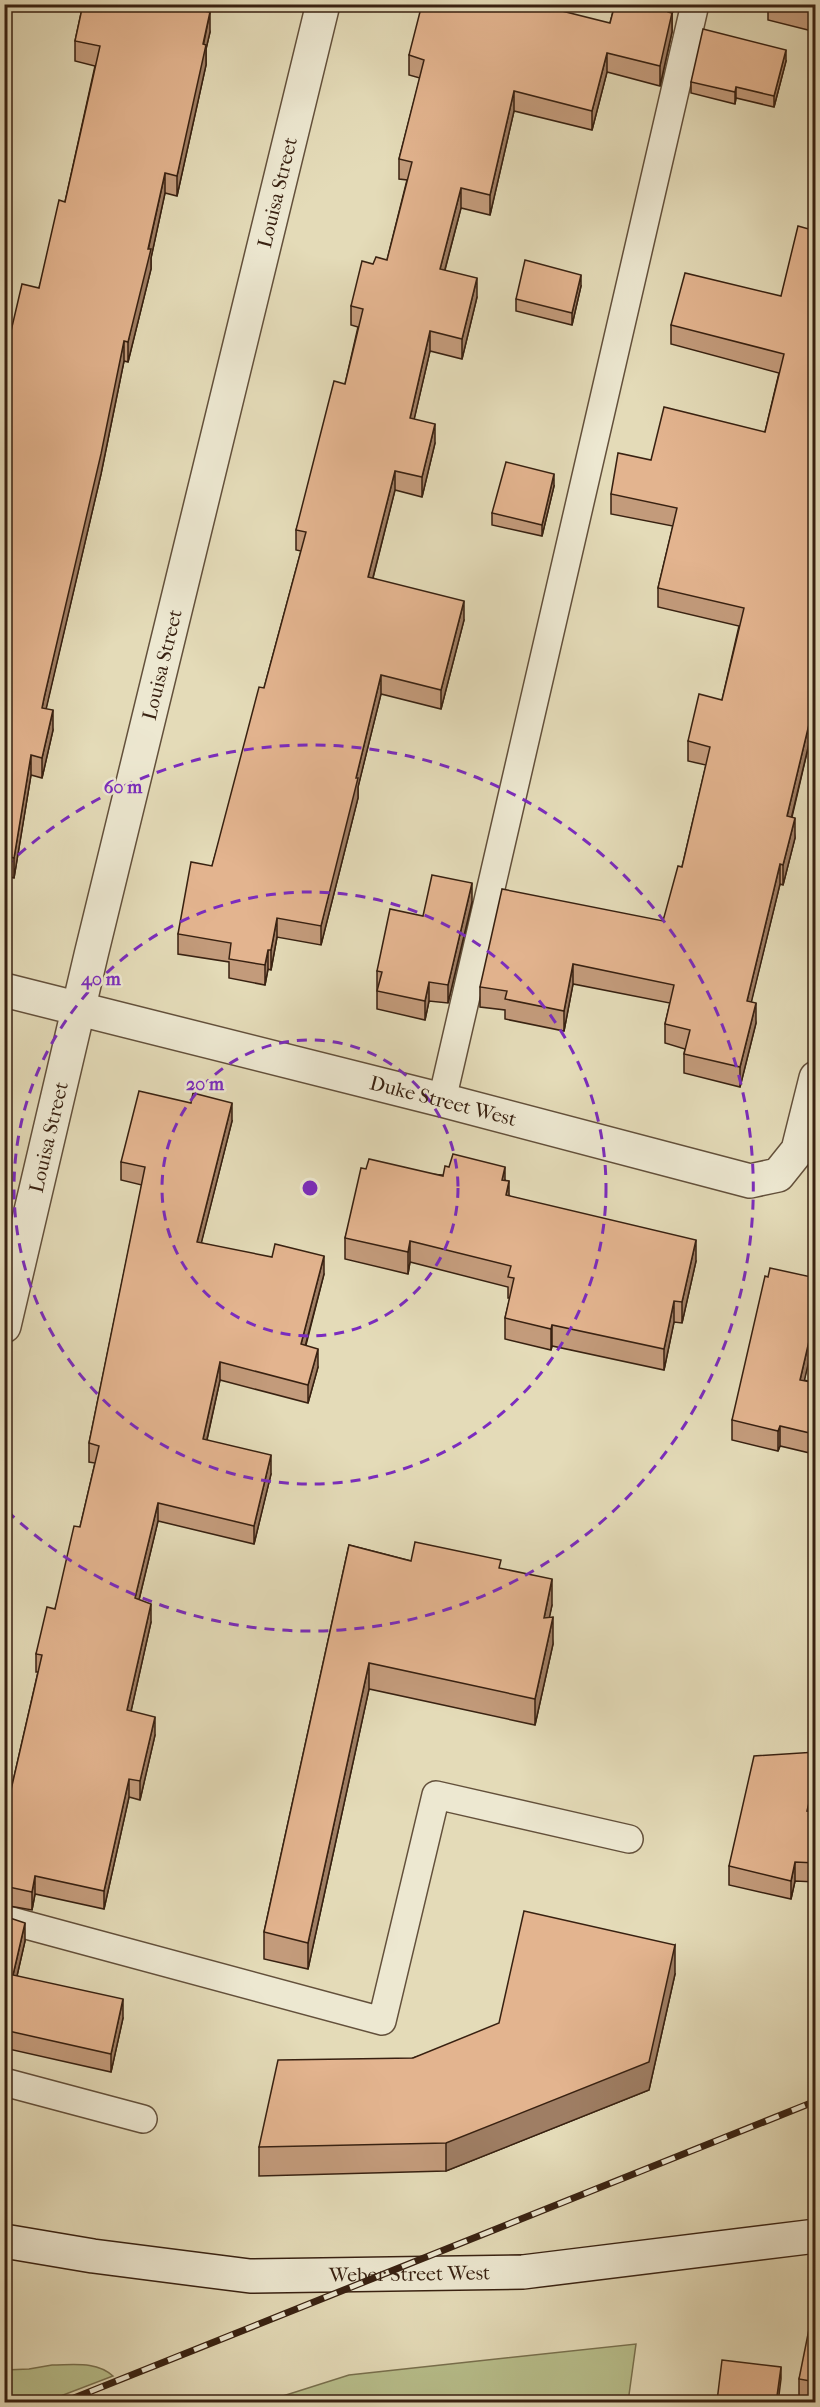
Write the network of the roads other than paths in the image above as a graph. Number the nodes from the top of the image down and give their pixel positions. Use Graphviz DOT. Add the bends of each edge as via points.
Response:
graph roads {
  1 [pos="323,4"];
  2 [pos="695,4"];
  3 [pos="4,990"];
  4 [pos="79,1009"];
  5 [pos="816,1078"];
  6 [pos="442,1100"];
  7 [pos="4,1326"];
  8 [pos="629,1839"];
  9 [pos="4,1918"];
  10 [pos="4,2082"];
  11 [pos="143,2119"];
  12 [pos="816,2236"];
  13 [pos="4,2241"];
  1 -- 4 [label="street, Louisa Street"];
  2 -- 6 [label="lane"];
  3 -- 4 [label="street, Duke Street West"];
  4 -- 6 [label="street, Duke Street West"];
  4 -- 7 [label="street, Louisa Street"];
  5 -- 6 [label="street, Duke Street West" via="798,1150 778,1175 750,1181"];
  8 -- 9 [label="lane" via="436,1795 382,2021"];
  10 -- 11 [label="lane"];
  12 -- 13 [label="street, Weber Street West" via="523,2272 250,2276"];
}
